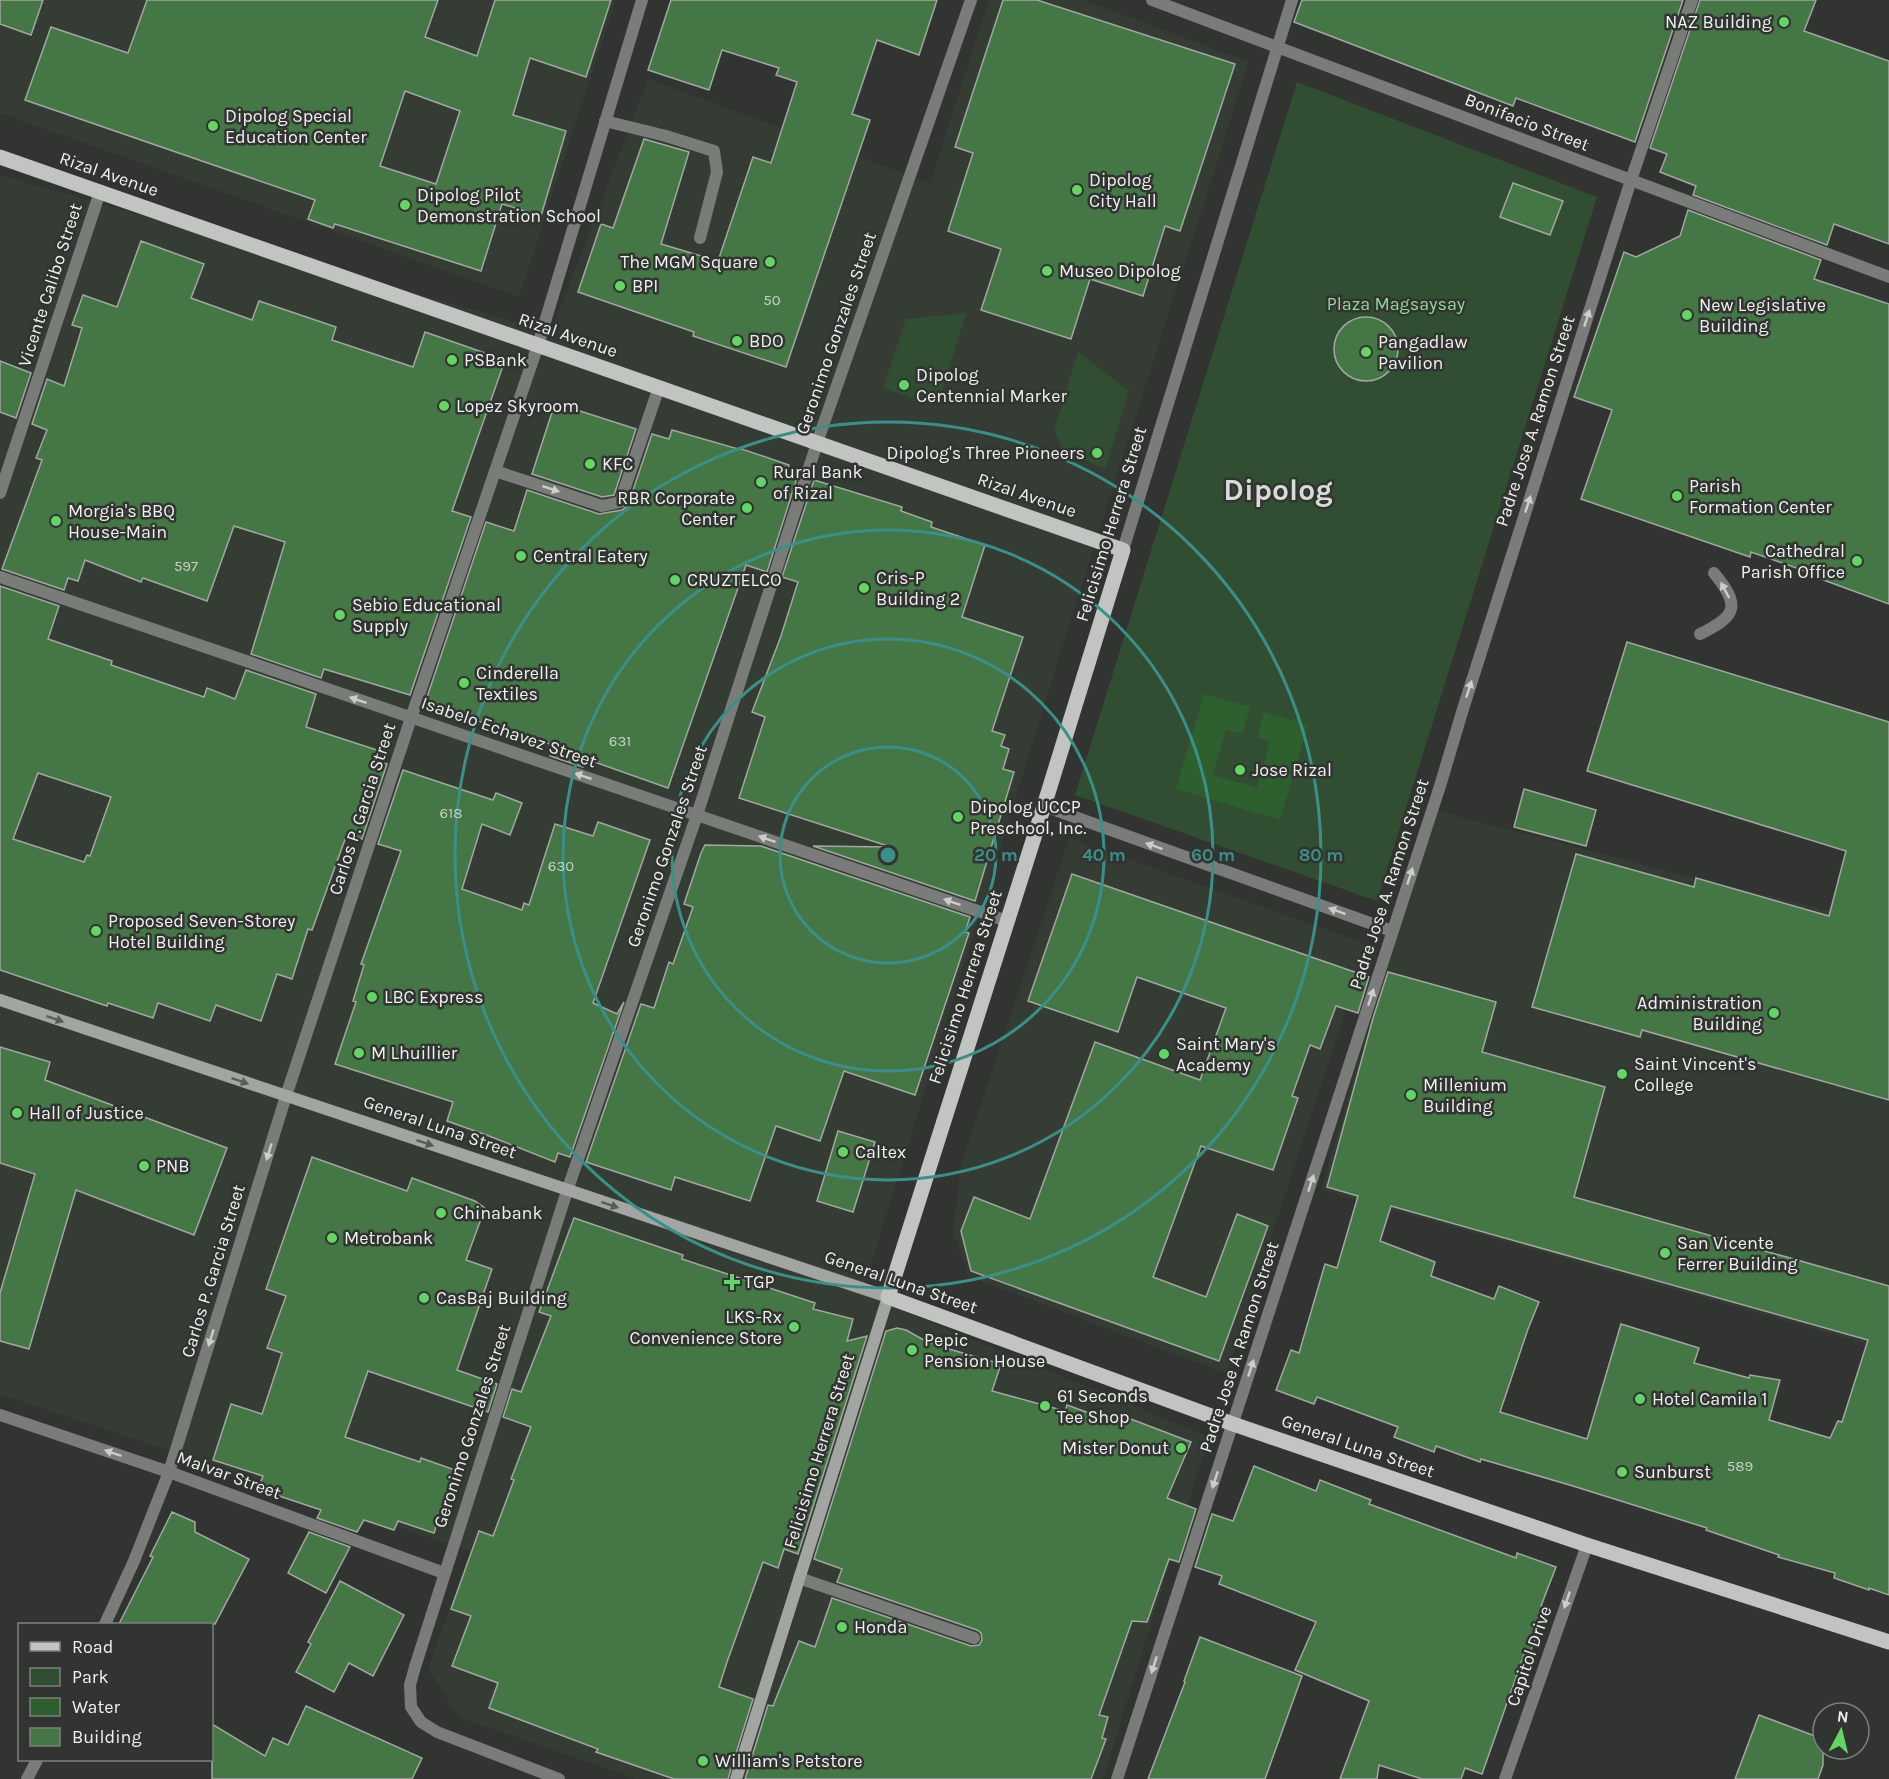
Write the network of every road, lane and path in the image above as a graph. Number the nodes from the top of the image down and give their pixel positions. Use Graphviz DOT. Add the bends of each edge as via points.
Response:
graph roads {
  1 [pos="642,0"];
  2 [pos="971,0"];
  3 [pos="1152,0"];
  4 [pos="1292,0"];
  5 [pos="1692,0"];
  6 [pos="1277,47"];
  7 [pos="605,121"];
  8 [pos="0,157"];
  9 [pos="1631,180"];
  10 [pos="100,192"];
  11 [pos="700,238"];
  12 [pos="1889,277"];
  13 [pos="538,345"];
  14 [pos="659,387"];
  15 [pos="817,443"];
  16 [pos="495,471"];
  17 [pos="0,492"];
  18 [pos="1123,550"];
  19 [pos="1714,573"];
  20 [pos="0,577"];
  21 [pos="1700,634"];
  22 [pos="411,718"];
  23 [pos="1044,806"];
  24 [pos="697,815"];
  25 [pos="1007,921"];
  26 [pos="1392,931"];
  27 [pos="0,1000"];
  28 [pos="286,1096"];
  29 [pos="567,1191"];
  30 [pos="888,1297"];
  31 [pos="0,1415"];
  32 [pos="1233,1424"];
  33 [pos="169,1472"];
  34 [pos="1587,1545"];
  35 [pos="444,1573"];
  36 [pos="799,1578"];
  37 [pos="105,1623"];
  38 [pos="974,1638"];
  39 [pos="1889,1642"];
  40 [pos="36,1761"];
  41 [pos="1509,1778"];
  42 [pos="27,1779"];
  43 [pos="559,1779"];
  44 [pos="736,1779"];
  45 [pos="1117,1779"];
  1 -- 7 [label="street, Carlos P. Garcia Street"];
  2 -- 15 [label="street, Geronimo Gonzales Street"];
  3 -- 6 [label="street, Bonifacio Street"];
  4 -- 6 [label="street, Felicisimo Herrera Street"];
  5 -- 9 [label="street, Padre Jose A. Ramon Street"];
  6 -- 9 [label="street, Bonifacio Street"];
  6 -- 18 [label="street, Felicisimo Herrera Street"];
  7 -- 11 [label="street" via="714,151 717,172"];
  7 -- 13 [label="street, Carlos P. Garcia Street"];
  8 -- 10 [label="main road, Rizal Avenue"];
  9 -- 12 [label="street, Bonifacio Street"];
  26 -- 9 [label="street, Padre Jose A. Ramon Street, one-way"];
  10 -- 13 [label="main road, Rizal Avenue"];
  10 -- 17 [label="street, Vicente Calibo Street"];
  13 -- 14 [label="main road, Rizal Avenue"];
  13 -- 16 [label="street, Carlos P. Garcia Street"];
  14 -- 15 [label="main road, Rizal Avenue"];
  16 -- 14 [label="street, one-way" via="602,506 620,502"];
  15 -- 18 [label="main road, Rizal Avenue"];
  15 -- 24 [label="street, Geronimo Gonzales Street"];
  16 -- 22 [label="street, Carlos P. Garcia Street"];
  18 -- 23 [label="main road, Felicisimo Herrera Street"];
  21 -- 19 [label="street, one-way" via="1728,617 1732,606"];
  22 -- 20 [label="street, Isabelo Echavez Street, one-way"];
  24 -- 22 [label="street, Isabelo Echavez Street, one-way"];
  22 -- 28 [label="street, Carlos P. Garcia Street"];
  23 -- 25 [label="main road, Felicisimo Herrera Street"];
  26 -- 23 [label="street, one-way"];
  25 -- 24 [label="street, Isabelo Echavez Street, one-way"];
  24 -- 29 [label="street, Geronimo Gonzales Street"];
  25 -- 30 [label="main road, Felicisimo Herrera Street"];
  32 -- 26 [label="street, Padre Jose A. Ramon Street, one-way"];
  27 -- 28 [label="street, General Luna Street, one-way"];
  28 -- 29 [label="street, General Luna Street, one-way"];
  28 -- 33 [label="street, Carlos P. Garcia Street, one-way"];
  29 -- 30 [label="street, General Luna Street, one-way"];
  29 -- 35 [label="street, Geronimo Gonzales Street"];
  30 -- 32 [label="main road, General Luna Street"];
  30 -- 36 [label="street, Felicisimo Herrera Street"];
  33 -- 31 [label="street, Malvar Street, one-way"];
  32 -- 34 [label="main road, General Luna Street"];
  32 -- 45 [label="street, Padre Jose A. Ramon Street, one-way"];
  33 -- 35 [label="street, Malvar Street"];
  33 -- 37 [label="street, Carlos P. Garcia Street"];
  34 -- 39 [label="main road, General Luna Street"];
  34 -- 41 [label="street, Capitol Drive, one-way"];
  35 -- 43 [label="street, Geronimo Gonzales Street" via="412,1676 411,1707 421,1722 437,1732"];
  36 -- 38 [label="street"];
  36 -- 44 [label="street, Felicisimo Herrera Street"];
  40 -- 42 [label="street"];
}
